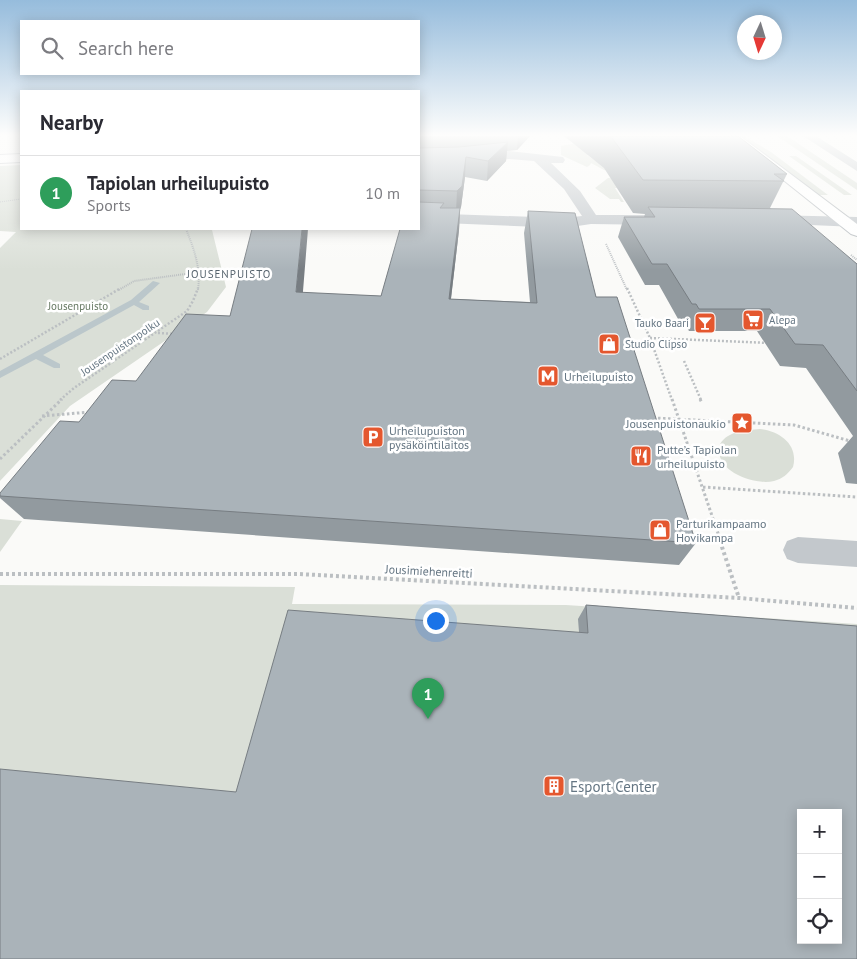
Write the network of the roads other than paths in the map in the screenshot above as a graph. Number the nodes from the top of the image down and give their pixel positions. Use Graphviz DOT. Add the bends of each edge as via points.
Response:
graph roads {
  1 [pos="562,181"];
  2 [pos="793,181"];
  3 [pos="420,218"];
  4 [pos="591,219"];
  5 [pos="751,220"];
  6 [pos="669,225"];
  7 [pos="853,225"];
  8 [pos="798,550"];
  9 [pos="857,554"];
  1 -- 4 [label="street"];
  2 -- 7 [label="main road"];
  3 -- 4 [label="street" via="564,223"];
  4 -- 6 [label="street"];
  5 -- 7 [label="street"];
  8 -- 9 [label="street"];
}
